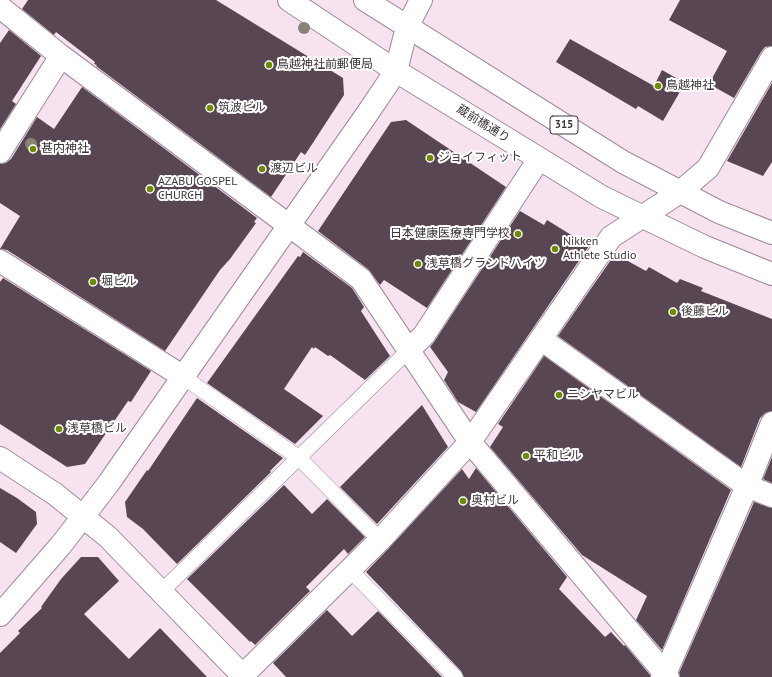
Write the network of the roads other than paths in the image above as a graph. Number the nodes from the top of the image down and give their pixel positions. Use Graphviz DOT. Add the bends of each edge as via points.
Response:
graph roads {
  1 [pos="289,0"];
  2 [pos="365,0"];
  3 [pos="421,0"];
  4 [pos="0,7"];
  5 [pos="406,27"];
  6 [pos="61,56"];
  7 [pos="772,58"];
  8 [pos="396,71"];
  9 [pos="0,152"];
  10 [pos="539,159"];
  11 [pos="680,192"];
  12 [pos="641,216"];
  13 [pos="288,226"];
  14 [pos="772,232"];
  15 [pos="0,261"];
  16 [pos="772,274"];
  17 [pos="541,339"];
  18 [pos="409,350"];
  19 [pos="182,376"];
  20 [pos="772,423"];
  21 [pos="470,442"];
  22 [pos="0,458"];
  23 [pos="299,458"];
  24 [pos="747,486"];
  25 [pos="772,496"];
  26 [pos="83,516"];
  27 [pos="380,540"];
  28 [pos="350,569"];
  29 [pos="161,592"];
  30 [pos="0,615"];
  31 [pos="242,676"];
  32 [pos="665,676"];
  33 [pos="455,677"];
  1 -- 8 [label="street, 蔵前橋通り"];
  2 -- 5 [label="street, 315"];
  3 -- 5 [label="street"];
  4 -- 6 [label="street"];
  5 -- 8 [label="street"];
  5 -- 11 [label="street, 315" via="623,162"];
  6 -- 9 [label="street"];
  6 -- 13 [label="street"];
  7 -- 11 [label="street" via="708,168"];
  8 -- 10 [label="street, 蔵前橋通り"];
  8 -- 13 [label="street"];
  10 -- 12 [label="street, 蔵前橋通り" via="602,197"];
  10 -- 18 [label="street" via="424,335"];
  11 -- 12 [label="street"];
  11 -- 14 [label="street, 315" via="719,212"];
  12 -- 16 [label="street, 蔵前橋通り" via="705,247"];
  12 -- 17 [label="street" via="611,237"];
  13 -- 18 [label="street" via="361,279"];
  13 -- 19 [label="street"];
  15 -- 19 [label="street"];
  17 -- 21 [label="street"];
  17 -- 24 [label="street"];
  18 -- 21 [label="street"];
  18 -- 23 [label="lane"];
  19 -- 23 [label="lane"];
  19 -- 26 [label="street"];
  20 -- 24 [label="street"];
  21 -- 27 [label="street"];
  21 -- 32 [label="street"];
  22 -- 26 [label="street"];
  23 -- 27 [label="lane"];
  23 -- 29 [label="lane"];
  24 -- 25 [label="street"];
  24 -- 32 [label="street"];
  26 -- 29 [label="street" via="108,536"];
  26 -- 30 [label="street"];
  27 -- 28 [label="street"];
  28 -- 31 [label="street"];
  28 -- 33 [label="lane"];
  29 -- 31 [label="street"];
}
